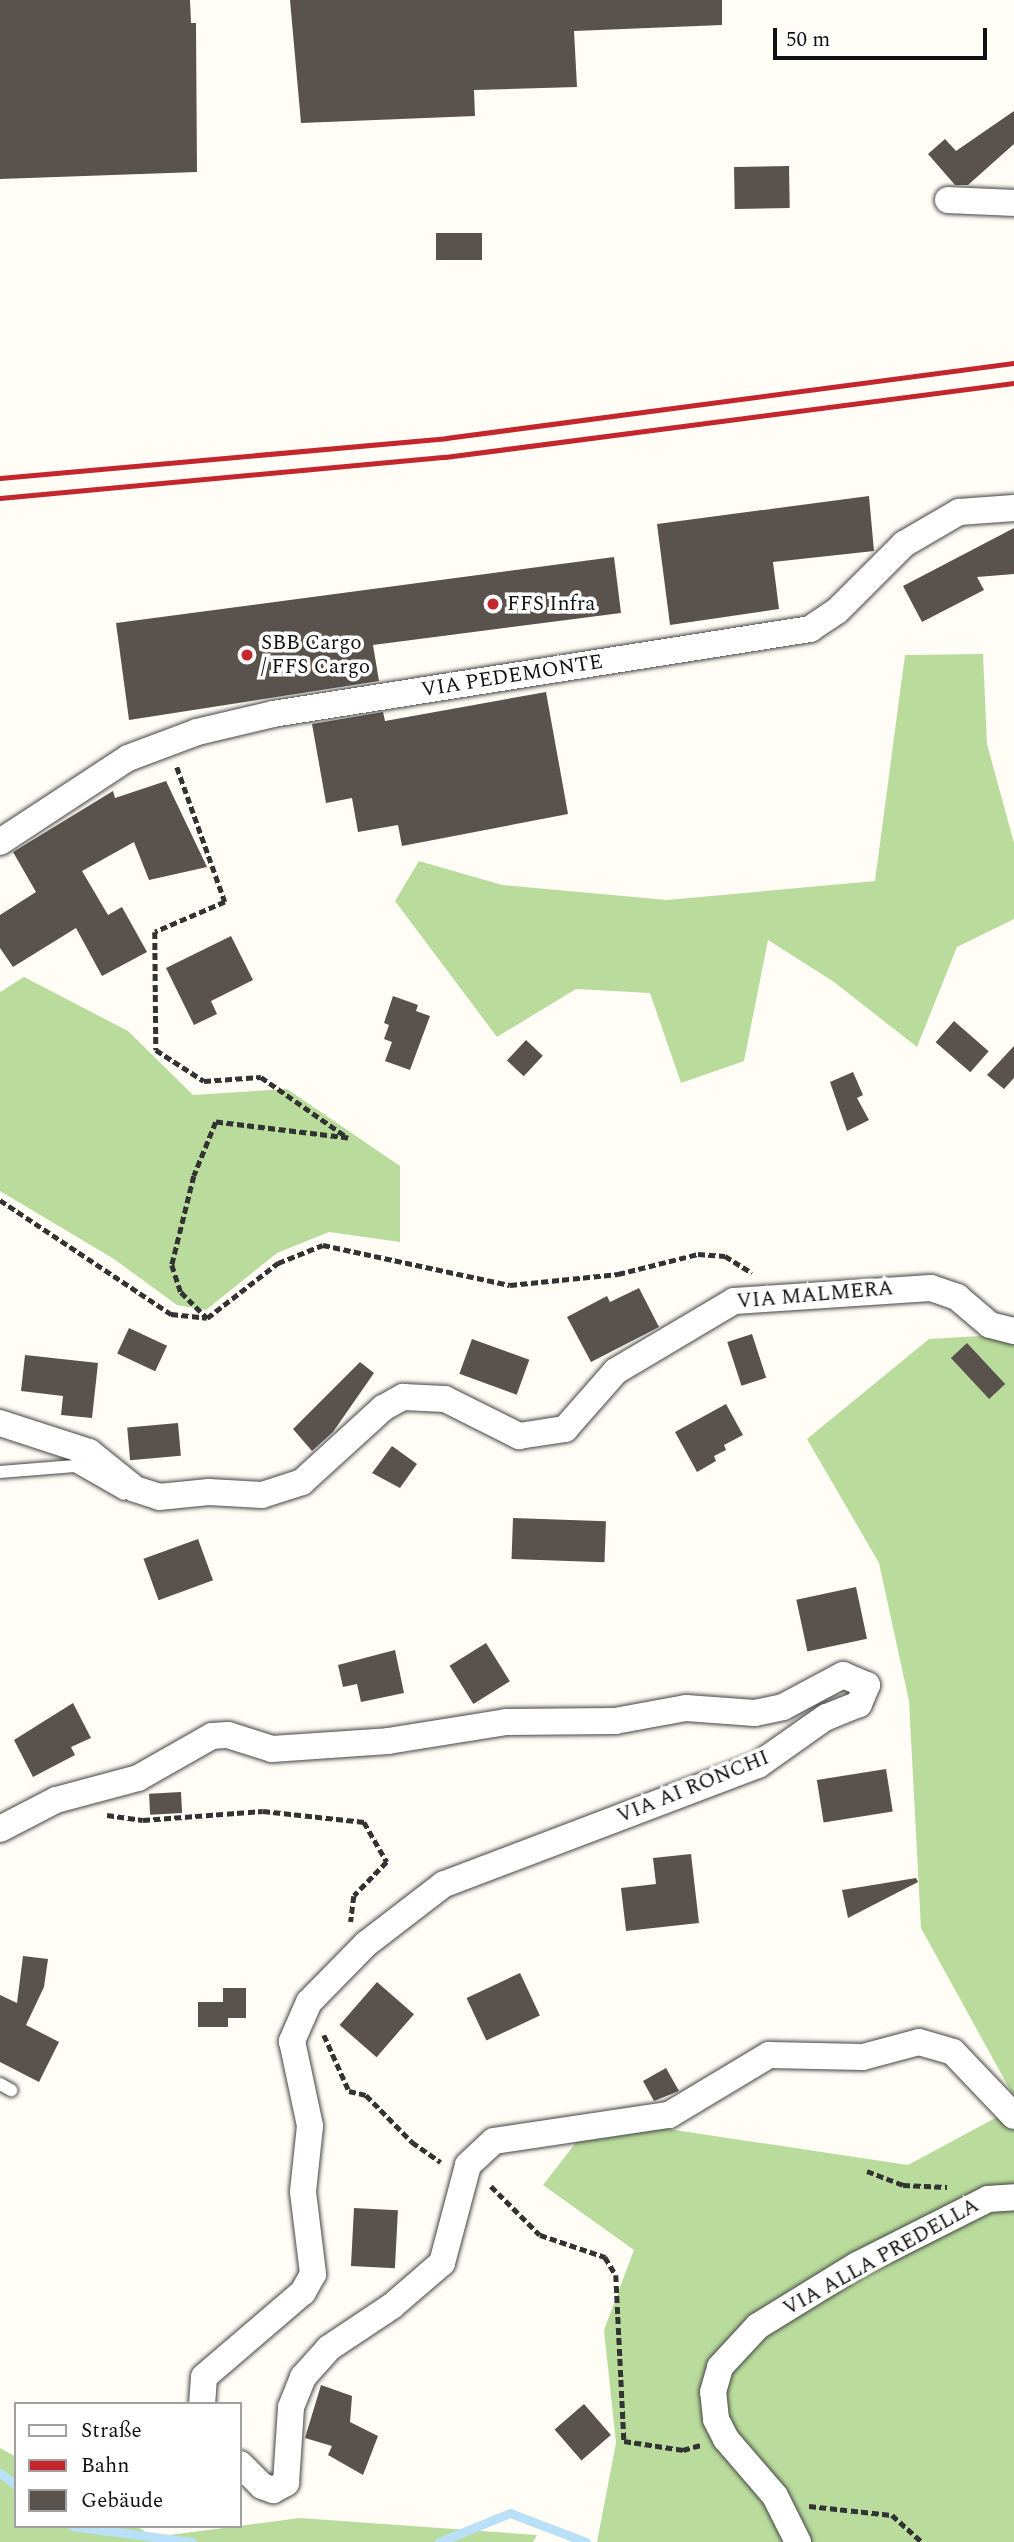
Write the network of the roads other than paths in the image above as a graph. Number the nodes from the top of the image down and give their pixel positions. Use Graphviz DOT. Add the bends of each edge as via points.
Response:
graph roads {
  1 [pos="948,200"];
  2 [pos="1014,203"];
  3 [pos="1014,508"];
  4 [pos="0,842"];
  5 [pos="1014,1331"];
  6 [pos="0,1423"];
  7 [pos="0,1472"];
  8 [pos="141,1491"];
  9 [pos="3,1832"];
  10 [pos="1014,2116"];
  11 [pos="1014,2197"];
  12 [pos="202,2402"];
  13 [pos="242,2466"];
  14 [pos="798,2542"];
  1 -- 2 [label="street"];
  3 -- 4 [label="street, VIA PEDEMONTE" via="959,512 915,538 810,629 273,714 168,741 128,758"];
  5 -- 8 [label="street, VIA MALMERA" via="990,1325 957,1297 931,1288 734,1301 712,1310 668,1344 617,1371 573,1424 553,1434 519,1436 452,1402 415,1395 383,1408 302,1482 277,1493 209,1492 169,1498"];
  6 -- 8 [label="street, VIA MALMERA" via="89,1452"];
  7 -- 8 [label="lane" via="75,1466 130,1496"];
  9 -- 12 [label="street, VIA AI RONCHI" via="56,1800 138,1778 212,1736 228,1735 272,1749 388,1741 506,1722 615,1721 687,1708 755,1713 783,1707 843,1675 867,1685 859,1704 826,1717 758,1765 444,1884 366,1944 309,2002 292,2036 310,2126 303,2192 313,2274 303,2292 204,2377"];
  10 -- 13 [label="street" via="970,2067 932,2042 863,2057 781,2053 757,2060 669,2115 504,2137 468,2165 442,2263 392,2306 329,2348 303,2377 291,2407 286,2483 272,2490"];
  11 -- 14 [label="street, VIA ALLA PREDELLA" via="988,2199 857,2265 748,2334 715,2376 714,2408 726,2439 775,2496"];
}
